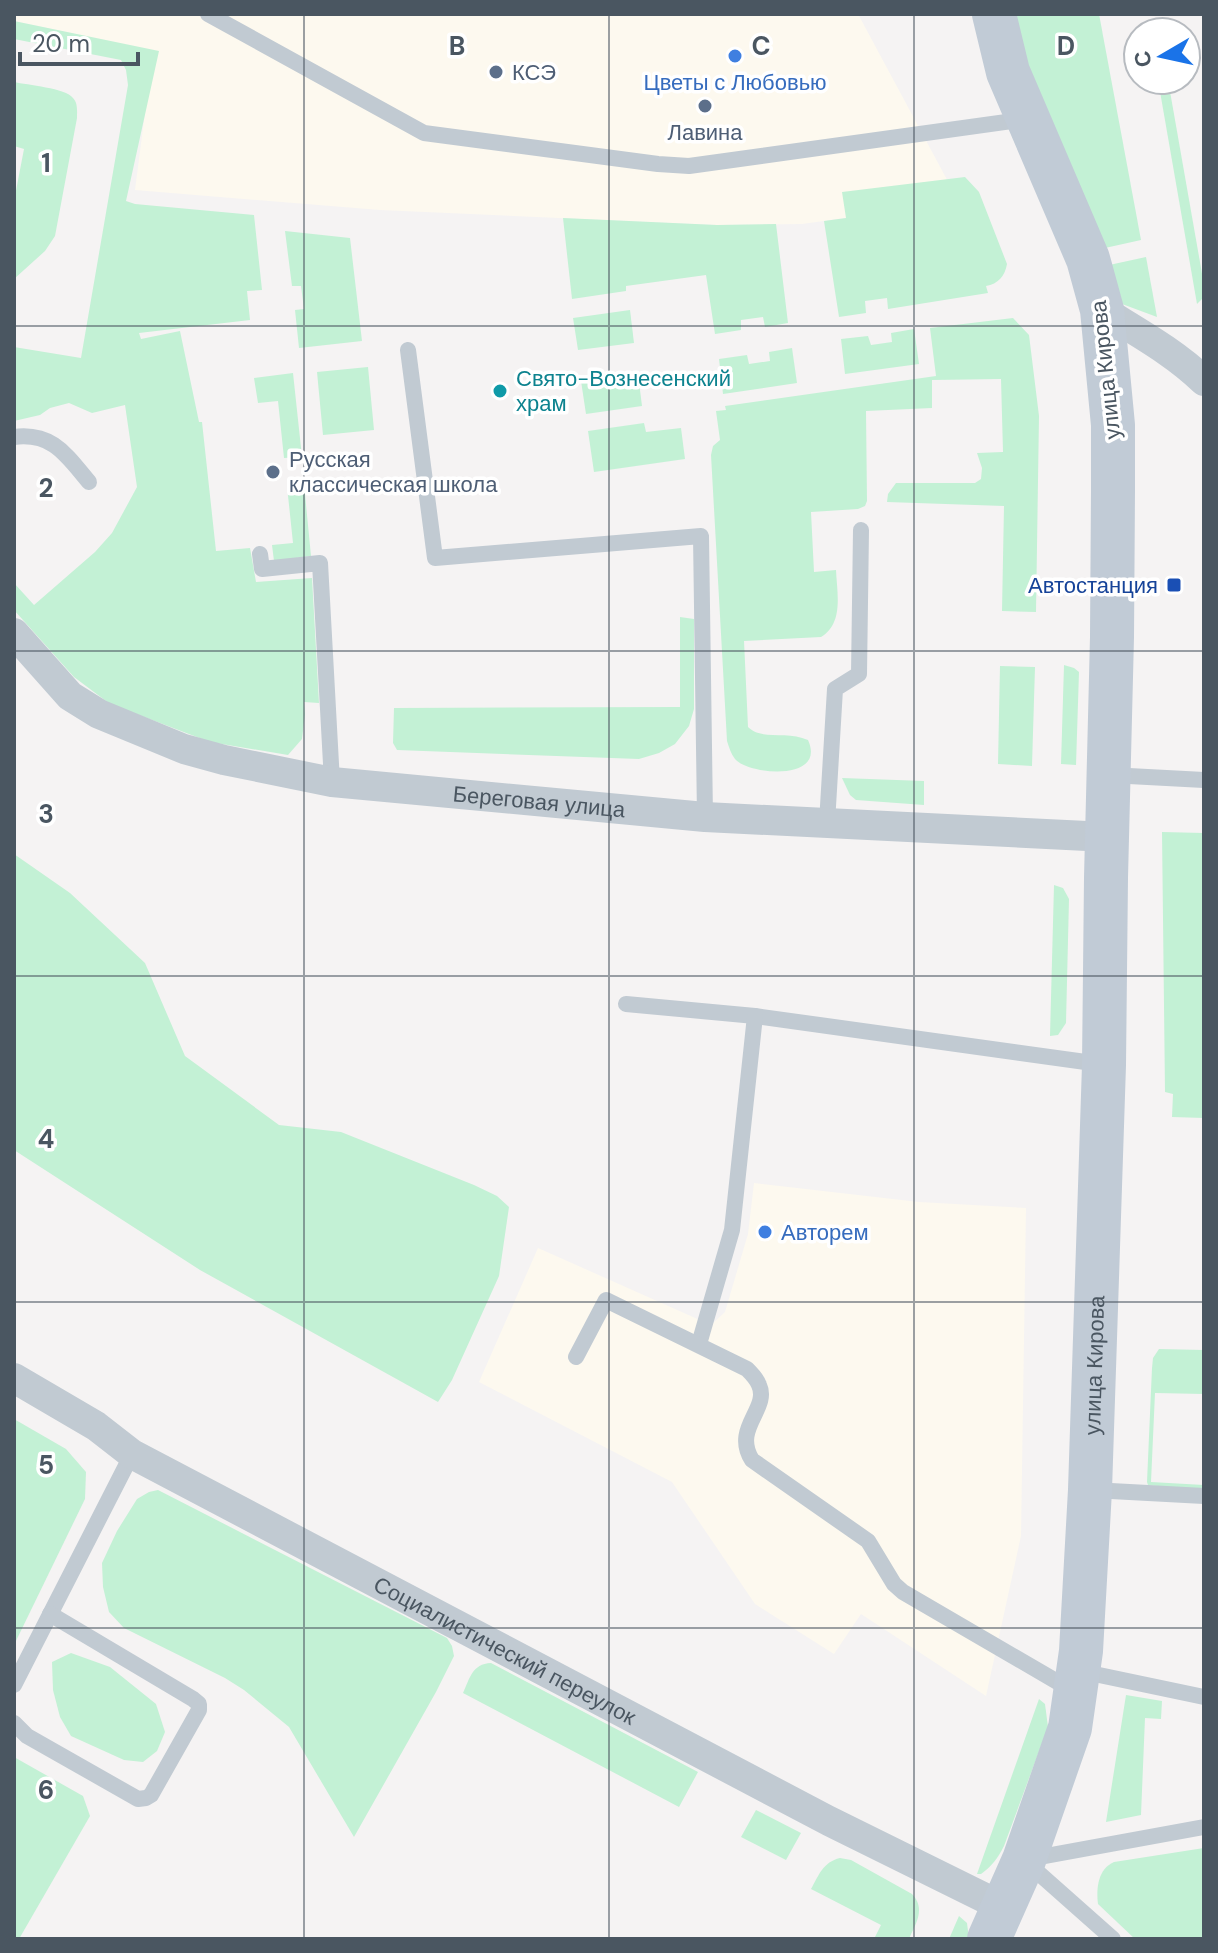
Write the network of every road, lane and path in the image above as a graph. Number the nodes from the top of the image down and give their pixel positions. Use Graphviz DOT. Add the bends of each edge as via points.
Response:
graph roads {
  1 [pos="208,14"];
  2 [pos="960,14"];
  3 [pos="994,14"];
  4 [pos="1008,72"];
  5 [pos="1028,119"];
  6 [pos="1102,310"];
  7 [pos="408,350"];
  8 [pos="1204,381"];
  9 [pos="14,437"];
  10 [pos="89,482"];
  11 [pos="861,530"];
  12 [pos="260,554"];
  13 [pos="14,633"];
  14 [pos="1108,775"];
  15 [pos="1204,780"];
  16 [pos="332,782"];
  17 [pos="705,817"];
  18 [pos="827,823"];
  19 [pos="1107,837"];
  20 [pos="626,1004"];
  21 [pos="755,1016"];
  22 [pos="1104,1065"];
  23 [pos="699,1344"];
  24 [pos="576,1357"];
  25 [pos="14,1378"];
  26 [pos="132,1454"];
  27 [pos="1090,1490"];
  28 [pos="1204,1496"];
  29 [pos="50,1614"];
  30 [pos="1077,1682"];
  31 [pos="14,1685"];
  32 [pos="1204,1697"];
  33 [pos="14,1723"];
  34 [pos="1204,1827"];
  35 [pos="1024,1860"];
  36 [pos="996,1923"];
  37 [pos="1113,1939"];
  1 -- 5 [label="lane" via="424,133 658,164 689,166"];
  2 -- 4 [label="main road"];
  3 -- 4 [label="main road"];
  4 -- 5 [label="main road, улица Кирова"];
  5 -- 6 [label="main road, улица Кирова" via="1088,259"];
  6 -- 8 [label="street" via="1167,350"];
  6 -- 14 [label="main road, улица Кирова" via="1113,425"];
  7 -- 17 [label="lane" via="435,558 701,536"];
  9 -- 10 [label="lane" via="47,440"];
  11 -- 18 [label="lane" via="859,674 835,689"];
  12 -- 16 [label="lane" via="262,569 320,563"];
  13 -- 16 [label="street, Береговая улица" via="70,696 99,714 184,749"];
  14 -- 15 [label="lane"];
  14 -- 19 [label="main road, улица Кирова"];
  16 -- 17 [label="street, Береговая улица"];
  17 -- 18 [label="street, Береговая улица"];
  18 -- 19 [label="street, Береговая улица"];
  19 -- 22 [label="main road, улица Кирова"];
  20 -- 21 [label="lane"];
  21 -- 22 [label="lane"];
  21 -- 23 [label="lane" via="732,1230"];
  22 -- 27 [label="main road, улица Кирова"];
  23 -- 24 [label="lane" via="606,1300"];
  23 -- 30 [label="lane" via="747,1369 759,1384 762,1394 744,1439 752,1460 868,1541 903,1592"];
  25 -- 26 [label="street, Социалистический переулок" via="96,1426"];
  26 -- 29 [label="lane"];
  26 -- 36 [label="street, Социалистический переулок" via="829,1821"];
  27 -- 28 [label="lane"];
  27 -- 30 [label="main road, улица Кирова"];
  29 -- 31 [label="lane"];
  29 -- 33 [label="lane" via="193,1699 199,1710 151,1795 138,1799 27,1736"];
  30 -- 32 [label="lane"];
  30 -- 35 [label="main road, улица Кирова" via="1070,1728"];
  34 -- 35 [label="lane"];
  35 -- 36 [label="main road, улица Кирова"];
  35 -- 37 [label="lane"];
}
